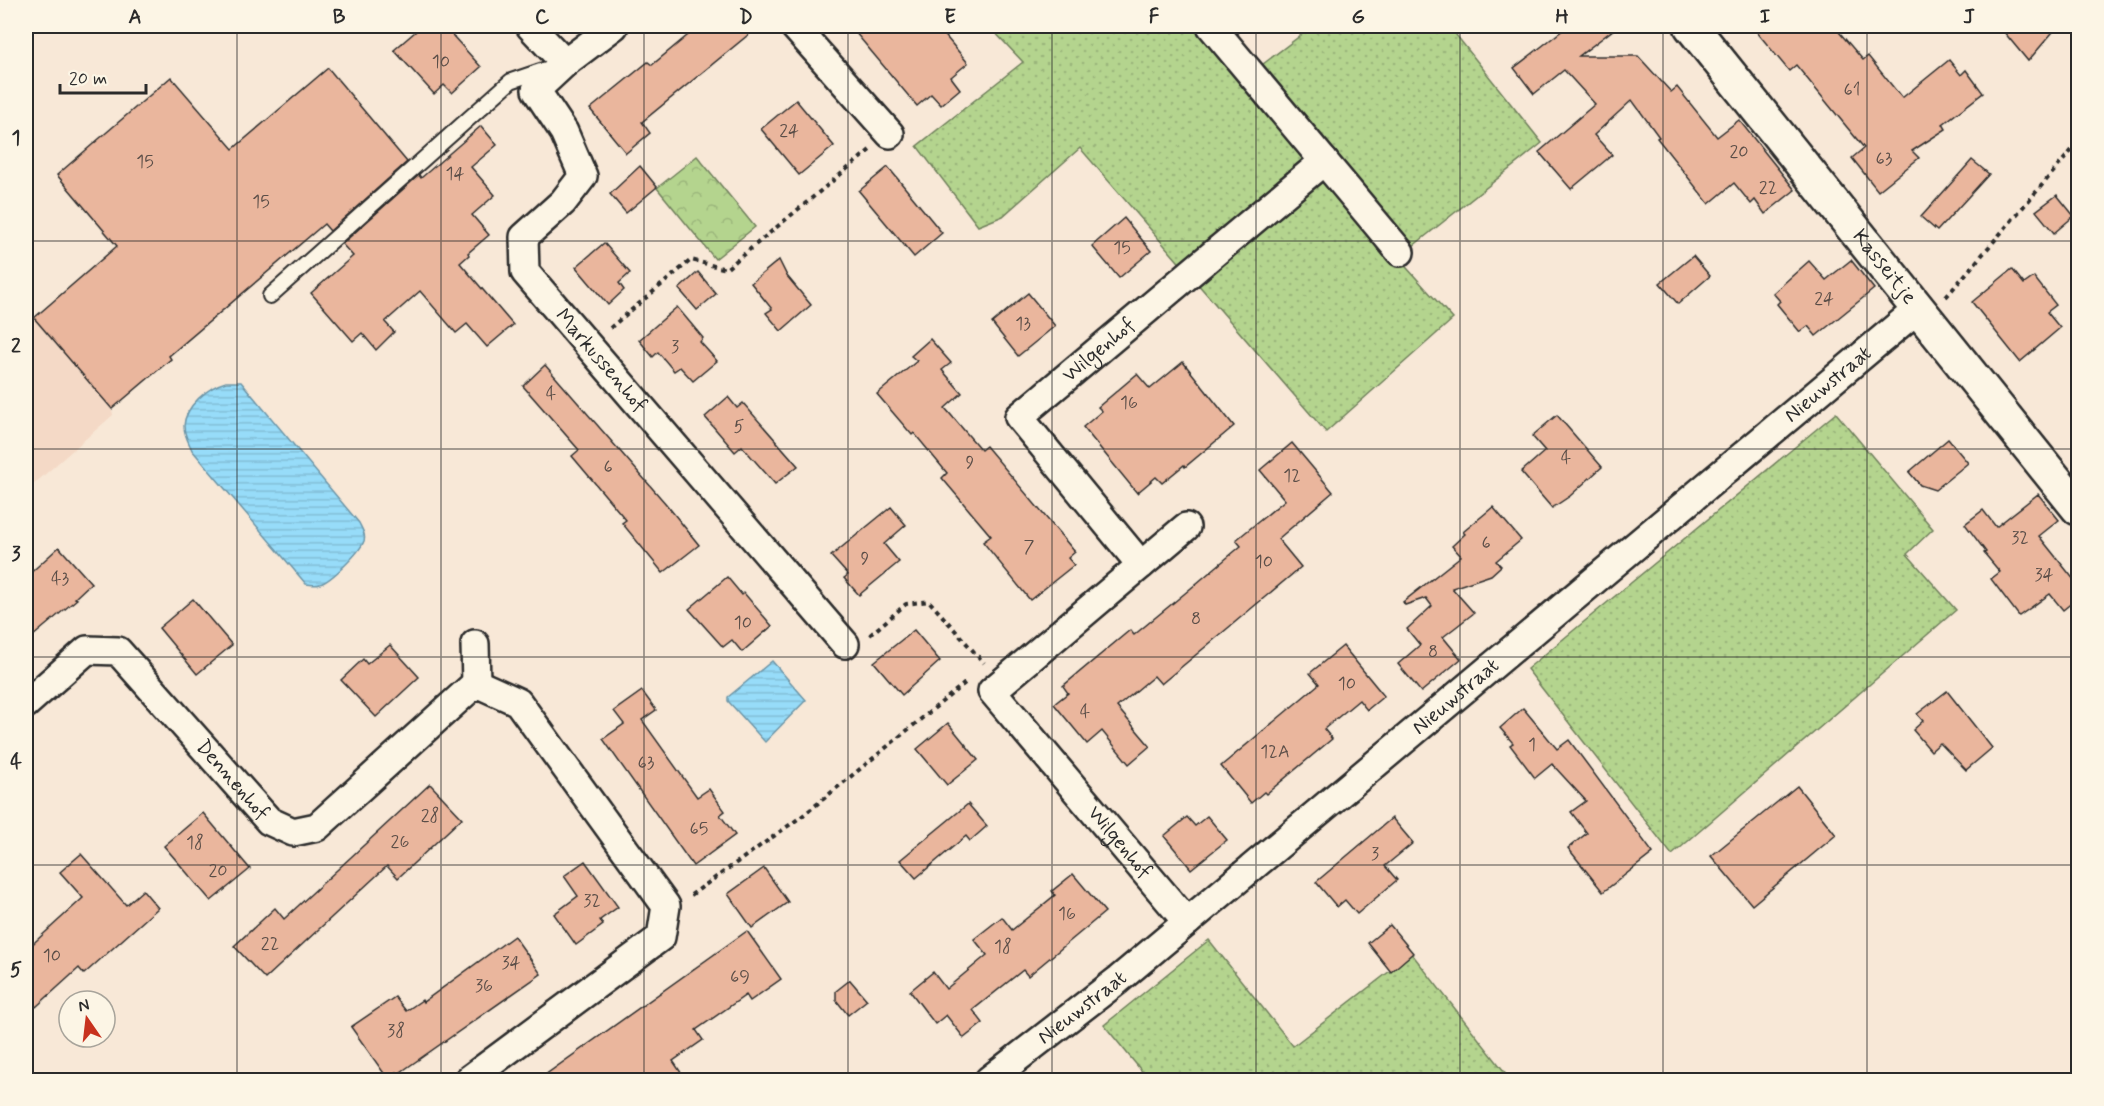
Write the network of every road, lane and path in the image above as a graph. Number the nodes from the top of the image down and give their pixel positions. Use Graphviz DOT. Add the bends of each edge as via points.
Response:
graph roads {
  1 [pos="530,26"];
  2 [pos="614,26"];
  3 [pos="795,26"];
  4 [pos="1211,26"];
  5 [pos="1691,26"];
  6 [pos="566,63"];
  7 [pos="890,134"];
  8 [pos="2079,143"];
  9 [pos="1324,161"];
  10 [pos="1400,252"];
  11 [pos="270,296"];
  12 [pos="1919,308"];
  13 [pos="589,346"];
  14 [pos="2079,508"];
  15 [pos="1186,528"];
  16 [pos="1141,565"];
  17 [pos="475,644"];
  18 [pos="845,644"];
  19 [pos="986,665"];
  20 [pos="968,681"];
  21 [pos="476,683"];
  22 [pos="26,704"];
  23 [pos="666,906"];
  24 [pos="1187,922"];
  25 [pos="468,1080"];
  26 [pos="989,1080"];
  1 -- 6 [label="street"];
  2 -- 6 [label="street"];
  3 -- 7 [label="street"];
  4 -- 9 [label="street"];
  5 -- 12 [label="street, Kasseitje"];
  6 -- 11 [label="lane" via="511,81"];
  6 -- 13 [label="street, Markussenhof" via="536,90 564,132 583,176 563,202 524,237 525,272"];
  7 -- 13 [label="path" via="726,269 691,261"];
  8 -- 12 [label="path" via="1942,301"];
  9 -- 10 [label="street"];
  9 -- 16 [label="street, Wilgenhof" via="1019,417"];
  12 -- 14 [label="street, Kasseitje"];
  12 -- 24 [label="street, Nieuwstraat"];
  13 -- 18 [label="street, Markussenhof"];
  15 -- 16 [label="street, Wilgenhof"];
  16 -- 24 [label="street, Wilgenhof" via="992,691"];
  17 -- 21 [label="street"];
  18 -- 19 [label="path" via="862,642 906,604 929,601"];
  20 -- 23 [label="path" via="805,814 681,902"];
  21 -- 22 [label="street, Dennenhof" via="317,826 293,832 270,821 118,651 87,650"];
  21 -- 23 [label="street" via="518,702"];
  23 -- 25 [label="street" via="661,938"];
  24 -- 26 [label="street, Nieuwstraat"];
}
